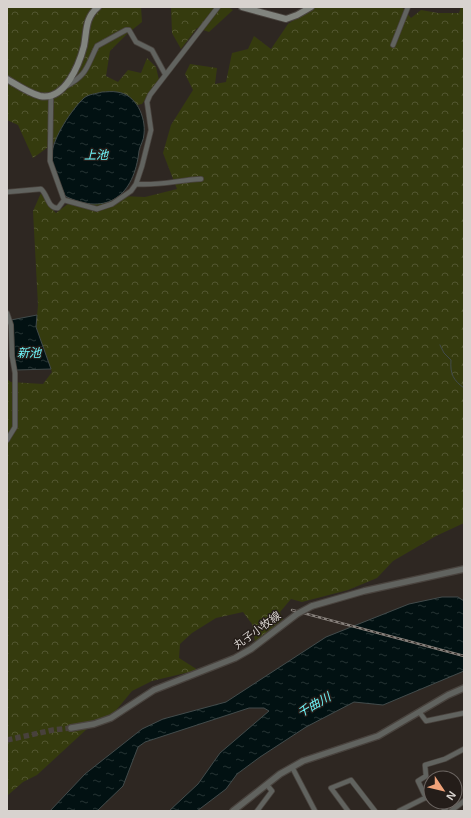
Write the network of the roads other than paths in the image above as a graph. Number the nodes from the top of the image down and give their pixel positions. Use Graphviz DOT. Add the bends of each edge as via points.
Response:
graph roads {
  1 [pos="98,7"];
  2 [pos="218,7"];
  3 [pos="242,7"];
  4 [pos="311,7"];
  5 [pos="408,7"];
  6 [pos="393,45"];
  7 [pos="165,74"];
  8 [pos="7,79"];
  9 [pos="62,89"];
  10 [pos="51,96"];
  11 [pos="201,179"];
  12 [pos="136,184"];
  13 [pos="7,192"];
  14 [pos="64,200"];
  15 [pos="7,313"];
  16 [pos="7,440"];
  17 [pos="464,569"];
  18 [pos="464,688"];
  19 [pos="420,712"];
  20 [pos="464,713"];
  21 [pos="70,728"];
  22 [pos="464,749"];
  23 [pos="292,767"];
  24 [pos="425,770"];
  25 [pos="423,778"];
  26 [pos="267,785"];
  27 [pos="423,792"];
  28 [pos="423,799"];
  29 [pos="234,811"];
  30 [pos="258,811"];
  31 [pos="315,811"];
  32 [pos="348,811"];
  33 [pos="375,811"];
  34 [pos="399,811"];
  1 -- 9 [label="main road" via="86,25 83,50 77,67"];
  2 -- 7 [label="street"];
  3 -- 4 [label="main road" via="286,19"];
  5 -- 6 [label="street"];
  7 -- 9 [label="street" via="152,50 136,42 129,30 126,30 97,46 84,75"];
  7 -- 12 [label="street" via="147,102 151,130"];
  8 -- 10 [label="main road" via="38,95"];
  9 -- 10 [label="main road"];
  10 -- 14 [label="street" via="50,156"];
  11 -- 12 [label="street" via="182,179 159,185"];
  12 -- 14 [label="street" via="126,196 105,207 90,208"];
  13 -- 14 [label="street" via="41,189 55,209"];
  15 -- 16 [label="street" via="11,325 15,373 15,428"];
  17 -- 21 [label="street, 丸子小牧線, bridge" via="364,591 312,606 296,614 235,658 154,690 111,718"];
  18 -- 19 [label="street"];
  19 -- 20 [label="street" via="426,721"];
  19 -- 23 [label="street" via="378,736 314,756"];
  22 -- 24 [label="street" via="445,759 425,765"];
  23 -- 26 [label="street"];
  23 -- 31 [label="street"];
  25 -- 27 [label="street" via="418,781"];
  26 -- 29 [label="street"];
  26 -- 30 [label="street" via="272,792"];
  28 -- 34 [label="street"];
  32 -- 33 [label="street" via="331,788 351,780"];
}
